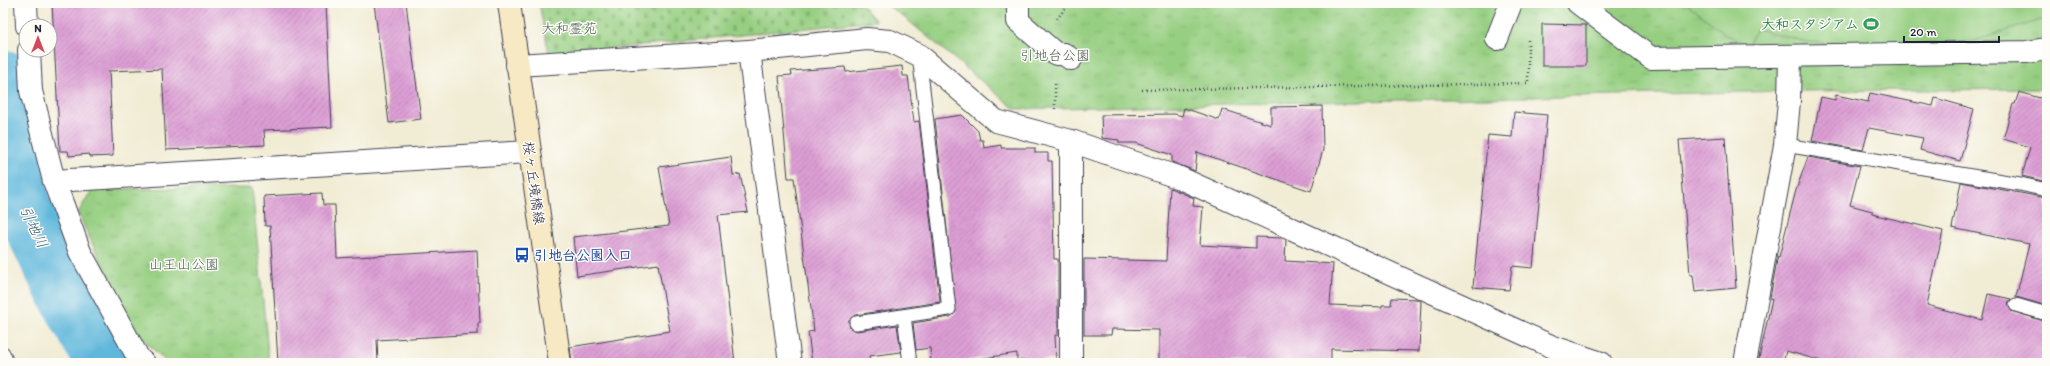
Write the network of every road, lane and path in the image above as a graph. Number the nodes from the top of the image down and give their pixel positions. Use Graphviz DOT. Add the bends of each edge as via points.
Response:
graph roads {
  1 [pos="26,3"];
  2 [pos="508,3"];
  3 [pos="1018,3"];
  4 [pos="1511,3"];
  5 [pos="1578,3"];
  6 [pos="27,18"];
  7 [pos="1528,32"];
  8 [pos="1497,39"];
  9 [pos="2047,49"];
  10 [pos="749,51"];
  11 [pos="919,55"];
  12 [pos="1790,57"];
  13 [pos="29,58"];
  14 [pos="1071,59"];
  15 [pos="517,65"];
  16 [pos="1142,90"];
  17 [pos="1071,141"];
  18 [pos="1785,145"];
  19 [pos="529,152"];
  20 [pos="54,182"];
  21 [pos="2047,190"];
  22 [pos="2016,305"];
  23 [pos="2047,314"];
  24 [pos="904,316"];
  25 [pos="856,323"];
  26 [pos="3,353"];
  27 [pos="7,363"];
  28 [pos="144,363"];
  29 [pos="560,363"];
  30 [pos="790,363"];
  31 [pos="910,363"];
  32 [pos="1071,363"];
  33 [pos="1601,363"];
  34 [pos="1745,363"];
  1 -- 6 [label="street"];
  2 -- 15 [label="street, 桜ヶ丘境橋線"];
  3 -- 14 [label="street" via="1018,21 1056,54 1064,54"];
  4 -- 8 [label="street"];
  5 -- 12 [label="street" via="1650,58"];
  7 -- 16 [label="path" via="1528,83"];
  9 -- 12 [label="street" via="2027,52"];
  10 -- 11 [label="street" via="867,39 890,42"];
  10 -- 15 [label="street"];
  10 -- 30 [label="street"];
  11 -- 17 [label="street" via="996,121"];
  11 -- 24 [label="lane" via="949,309"];
  12 -- 18 [label="street"];
  13 -- 20 [label="street" via="31,91"];
  15 -- 19 [label="street, 桜ヶ丘境橋線"];
  17 -- 32 [label="street"];
  17 -- 33 [label="street" via="1180,178 1553,347"];
  18 -- 21 [label="lane"];
  18 -- 34 [label="street"];
  19 -- 20 [label="street"];
  19 -- 29 [label="street, 桜ヶ丘境橋線"];
  20 -- 28 [label="street" via="80,252 139,359"];
  22 -- 23 [label="lane"];
  24 -- 25 [label="lane"];
  24 -- 31 [label="lane"];
  26 -- 27 [label="lane"];
}
